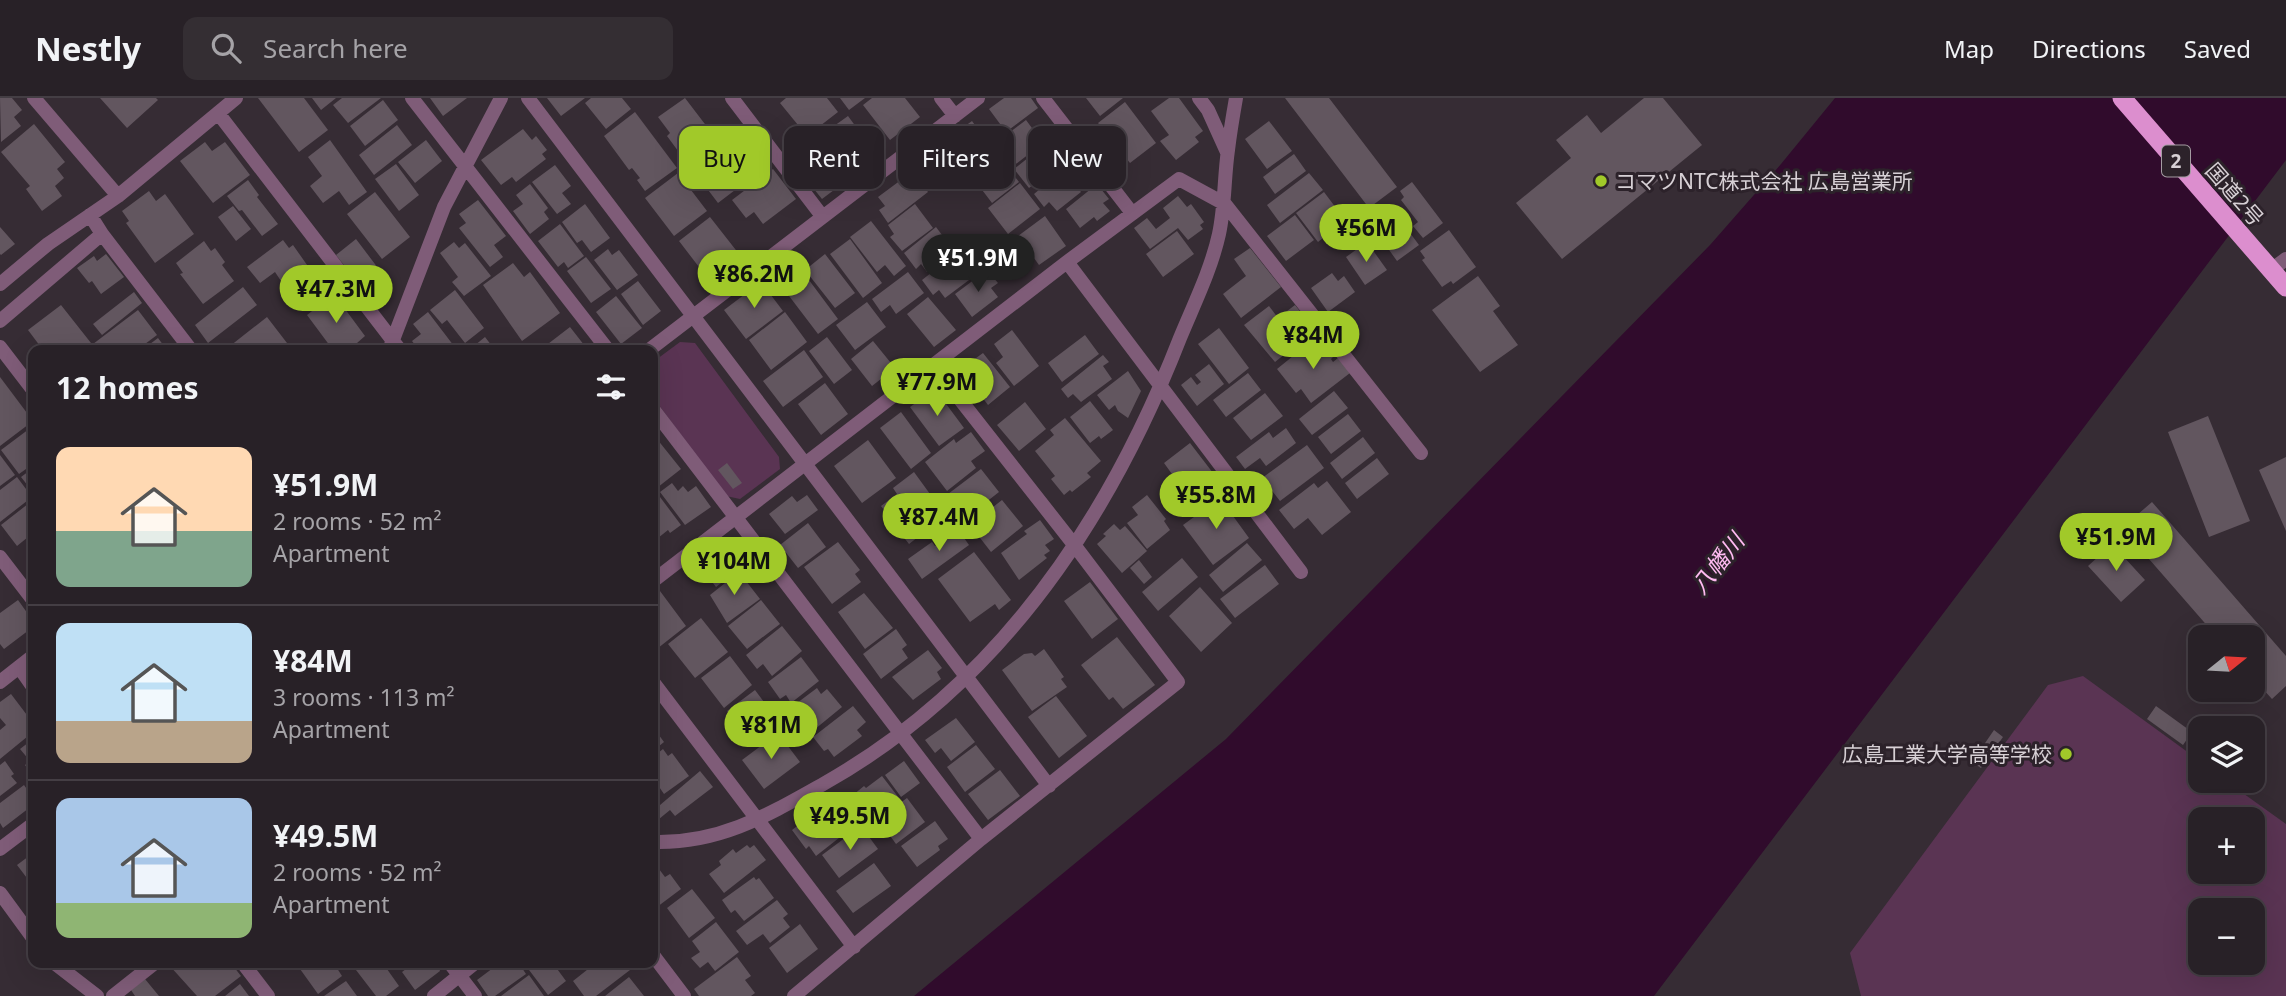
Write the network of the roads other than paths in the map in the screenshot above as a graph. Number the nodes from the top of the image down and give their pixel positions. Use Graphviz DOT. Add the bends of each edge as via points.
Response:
graph roads {
  1 [pos="34,98"];
  2 [pos="236,98"];
  3 [pos="412,98"];
  4 [pos="501,98"];
  5 [pos="528,98"];
  6 [pos="732,98"];
  7 [pos="941,98"];
  8 [pos="978,98"];
  9 [pos="1043,98"];
  10 [pos="1199,98"];
  11 [pos="1236,98"];
  12 [pos="2122,98"];
  13 [pos="218,113"];
  14 [pos="955,116"];
  15 [pos="1227,152"];
  16 [pos="464,166"];
  17 [pos="118,196"];
  18 [pos="1224,204"];
  19 [pos="1132,213"];
  20 [pos="90,215"];
  21 [pos="822,216"];
  22 [pos="102,234"];
  23 [pos="1067,262"];
  24 [pos="2278,264"];
  25 [pos="0,284"];
  26 [pos="2286,287"];
  27 [pos="693,316"];
  28 [pos="0,321"];
  29 [pos="187,345"];
  30 [pos="392,345"];
  31 [pos="395,345"];
  32 [pos="604,345"];
  33 [pos="655,345"];
  34 [pos="0,347"];
  35 [pos="933,365"];
  36 [pos="28,383"];
  37 [pos="1161,388"];
  38 [pos="658,416"];
  39 [pos="1422,453"];
  40 [pos="805,465"];
  41 [pos="735,518"];
  42 [pos="1075,546"];
  43 [pos="0,556"];
  44 [pos="1301,572"];
  45 [pos="658,578"];
  46 [pos="28,593"];
  47 [pos="28,660"];
  48 [pos="19,667"];
  49 [pos="967,676"];
  50 [pos="28,680"];
  51 [pos="0,682"];
  52 [pos="658,689"];
  53 [pos="901,734"];
  54 [pos="1049,786"];
  55 [pos="757,819"];
  56 [pos="28,828"];
  57 [pos="981,839"];
  58 [pos="658,842"];
  59 [pos="0,849"];
  60 [pos="0,893"];
  61 [pos="28,931"];
  62 [pos="854,947"];
  63 [pos="658,962"];
  64 [pos="61,968"];
  65 [pos="148,968"];
  66 [pos="247,968"];
  67 [pos="453,968"];
  68 [pos="469,968"];
  69 [pos="459,976"];
  70 [pos="97,996"];
  71 [pos="113,996"];
  72 [pos="268,996"];
  73 [pos="434,996"];
  74 [pos="474,996"];
  75 [pos="684,996"];
  76 [pos="794,996"];
  1 -- 17 [label="street"];
  2 -- 13 [label="street"];
  3 -- 16 [label="street"];
  4 -- 16 [label="street"];
  5 -- 27 [label="street"];
  6 -- 21 [label="street"];
  7 -- 14 [label="street"];
  8 -- 14 [label="street"];
  9 -- 19 [label="street"];
  10 -- 15 [label="street"];
  11 -- 15 [label="street"];
  12 -- 24 [label="highway, 国道2号 / 2" via="2231,225"];
  13 -- 17 [label="street"];
  13 -- 30 [label="street"];
  14 -- 21 [label="street"];
  15 -- 18 [label="street"];
  16 -- 31 [label="street" via="444,206"];
  16 -- 32 [label="street"];
  17 -- 20 [label="street"];
  18 -- 19 [label="street" via="1179,179"];
  18 -- 37 [label="street" via="1209,267"];
  18 -- 39 [label="street"];
  19 -- 23 [label="street"];
  20 -- 22 [label="street"];
  20 -- 25 [label="street"];
  21 -- 27 [label="street"];
  22 -- 28 [label="street"];
  22 -- 29 [label="street"];
  23 -- 35 [label="street"];
  23 -- 37 [label="street"];
  24 -- 26 [label="highway, 国道2号 / 2"];
  27 -- 33 [label="street"];
  27 -- 40 [label="street"];
  34 -- 36 [label="street"];
  35 -- 40 [label="street"];
  35 -- 42 [label="street"];
  37 -- 42 [label="street" via="1112,487"];
  37 -- 44 [label="street"];
  38 -- 41 [label="street"];
  40 -- 41 [label="street"];
  40 -- 49 [label="street"];
  41 -- 45 [label="street"];
  41 -- 53 [label="street"];
  42 -- 49 [label="street" via="1024,614"];
  42 -- 54 [label="street" via="1178,682"];
  43 -- 46 [label="street"];
  47 -- 48 [label="street"];
  48 -- 50 [label="street"];
  48 -- 51 [label="street"];
  49 -- 53 [label="street"];
  49 -- 54 [label="street"];
  52 -- 55 [label="street"];
  53 -- 55 [label="street" via="859,763"];
  53 -- 57 [label="street"];
  54 -- 57 [label="street"];
  55 -- 58 [label="street" via="705,839"];
  55 -- 62 [label="street"];
  56 -- 59 [label="street"];
  57 -- 62 [label="street"];
  60 -- 61 [label="street"];
  62 -- 76 [label="street"];
  63 -- 75 [label="street"];
  64 -- 70 [label="street"];
  65 -- 71 [label="street"];
  66 -- 72 [label="street"];
  67 -- 69 [label="street"];
  68 -- 69 [label="street"];
  69 -- 73 [label="street"];
  69 -- 74 [label="street"];
}
